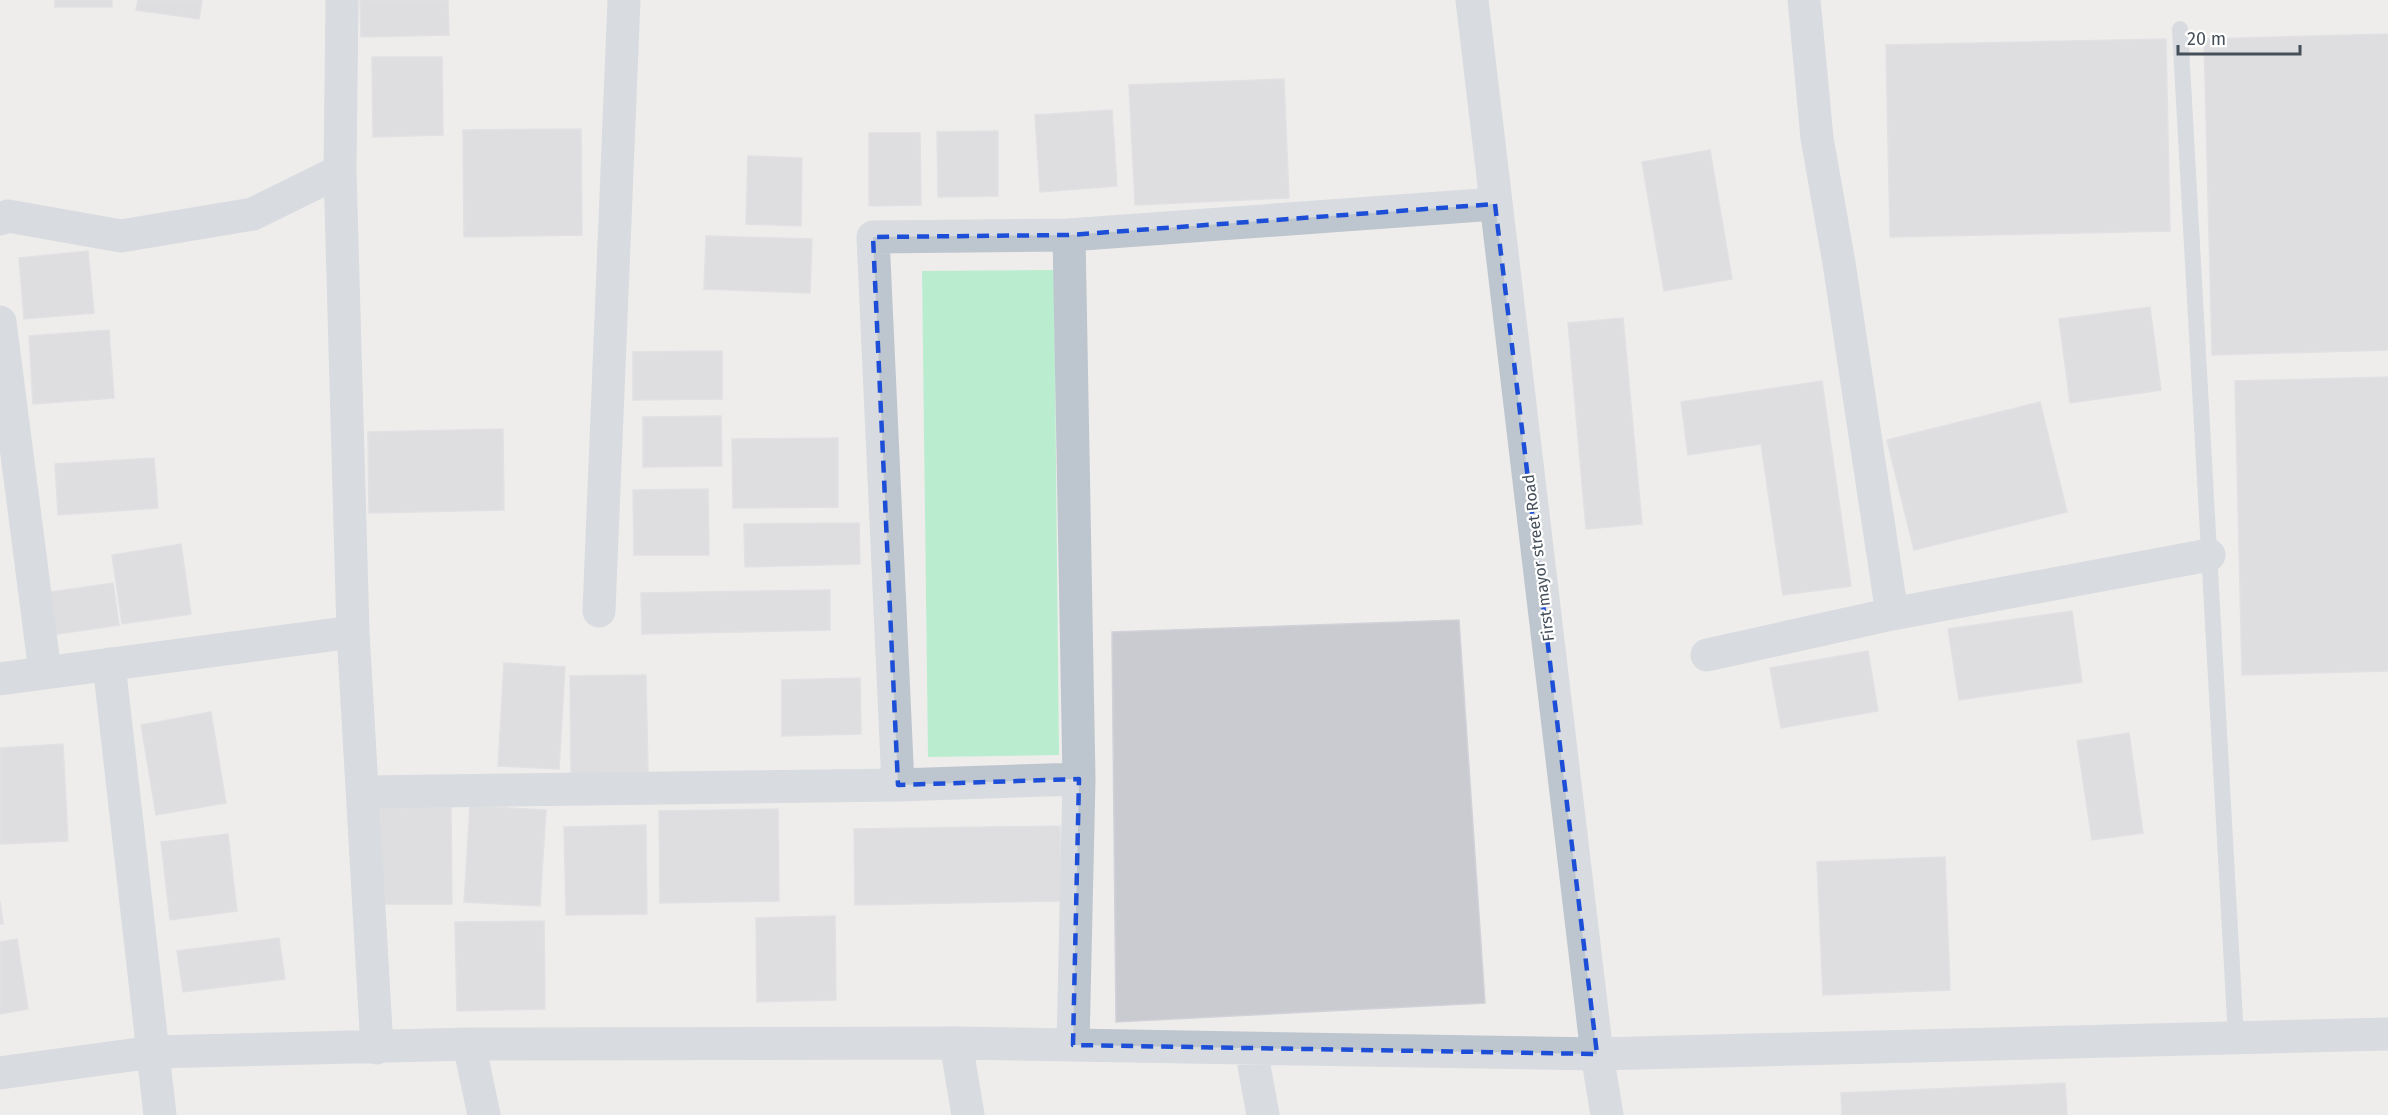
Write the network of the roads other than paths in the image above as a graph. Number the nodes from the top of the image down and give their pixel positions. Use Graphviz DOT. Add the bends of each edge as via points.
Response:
graph roads {
  1 [pos="342,0"];
  2 [pos="624,0"];
  3 [pos="1473,0"];
  4 [pos="1804,0"];
  5 [pos="2180,29"];
  6 [pos="340,171"];
  7 [pos="1495,204"];
  8 [pos="0,219"];
  9 [pos="1068,235"];
  10 [pos="0,322"];
  11 [pos="2209,555"];
  12 [pos="599,611"];
  13 [pos="1892,614"];
  14 [pos="353,632"];
  15 [pos="1707,655"];
  16 [pos="109,664"];
  17 [pos="45,672"];
  18 [pos="0,679"];
  19 [pos="1079,778"];
  20 [pos="898,785"];
  21 [pos="363,792"];
  22 [pos="2388,1034"];
  23 [pos="2236,1038"];
  24 [pos="956,1043"];
  25 [pos="469,1044"];
  26 [pos="1073,1045"];
  27 [pos="377,1048"];
  28 [pos="1251,1049"];
  29 [pos="153,1052"];
  30 [pos="1597,1054"];
  31 [pos="0,1073"];
  32 [pos="160,1115"];
  33 [pos="484,1115"];
  34 [pos="968,1115"];
  35 [pos="1263,1115"];
  36 [pos="1607,1115"];
  1 -- 6 [label="street"];
  2 -- 12 [label="street"];
  3 -- 7 [label="street, First mayor street Road"];
  4 -- 13 [label="street" via="1817,138"];
  5 -- 11 [label="lane"];
  6 -- 8 [label="street" via="253,214 121,236 9,216"];
  6 -- 14 [label="street"];
  7 -- 9 [label="street"];
  7 -- 30 [label="street, First mayor street Road"];
  9 -- 19 [label="street"];
  9 -- 20 [label="street" via="873,237"];
  10 -- 17 [label="street"];
  11 -- 13 [label="street"];
  11 -- 23 [label="lane"];
  13 -- 15 [label="street"];
  14 -- 16 [label="street"];
  14 -- 21 [label="street"];
  16 -- 17 [label="street"];
  16 -- 29 [label="street"];
  17 -- 18 [label="street"];
  19 -- 20 [label="street"];
  19 -- 26 [label="street"];
  20 -- 21 [label="street"];
  21 -- 27 [label="street"];
  22 -- 23 [label="street"];
  23 -- 30 [label="street"];
  24 -- 25 [label="street"];
  24 -- 26 [label="street"];
  24 -- 34 [label="street"];
  25 -- 27 [label="street"];
  25 -- 33 [label="street"];
  26 -- 28 [label="street"];
  27 -- 29 [label="street"];
  28 -- 30 [label="street"];
  28 -- 35 [label="street"];
  29 -- 31 [label="street"];
  29 -- 32 [label="street"];
  30 -- 36 [label="street, First mayor street Road"];
}
